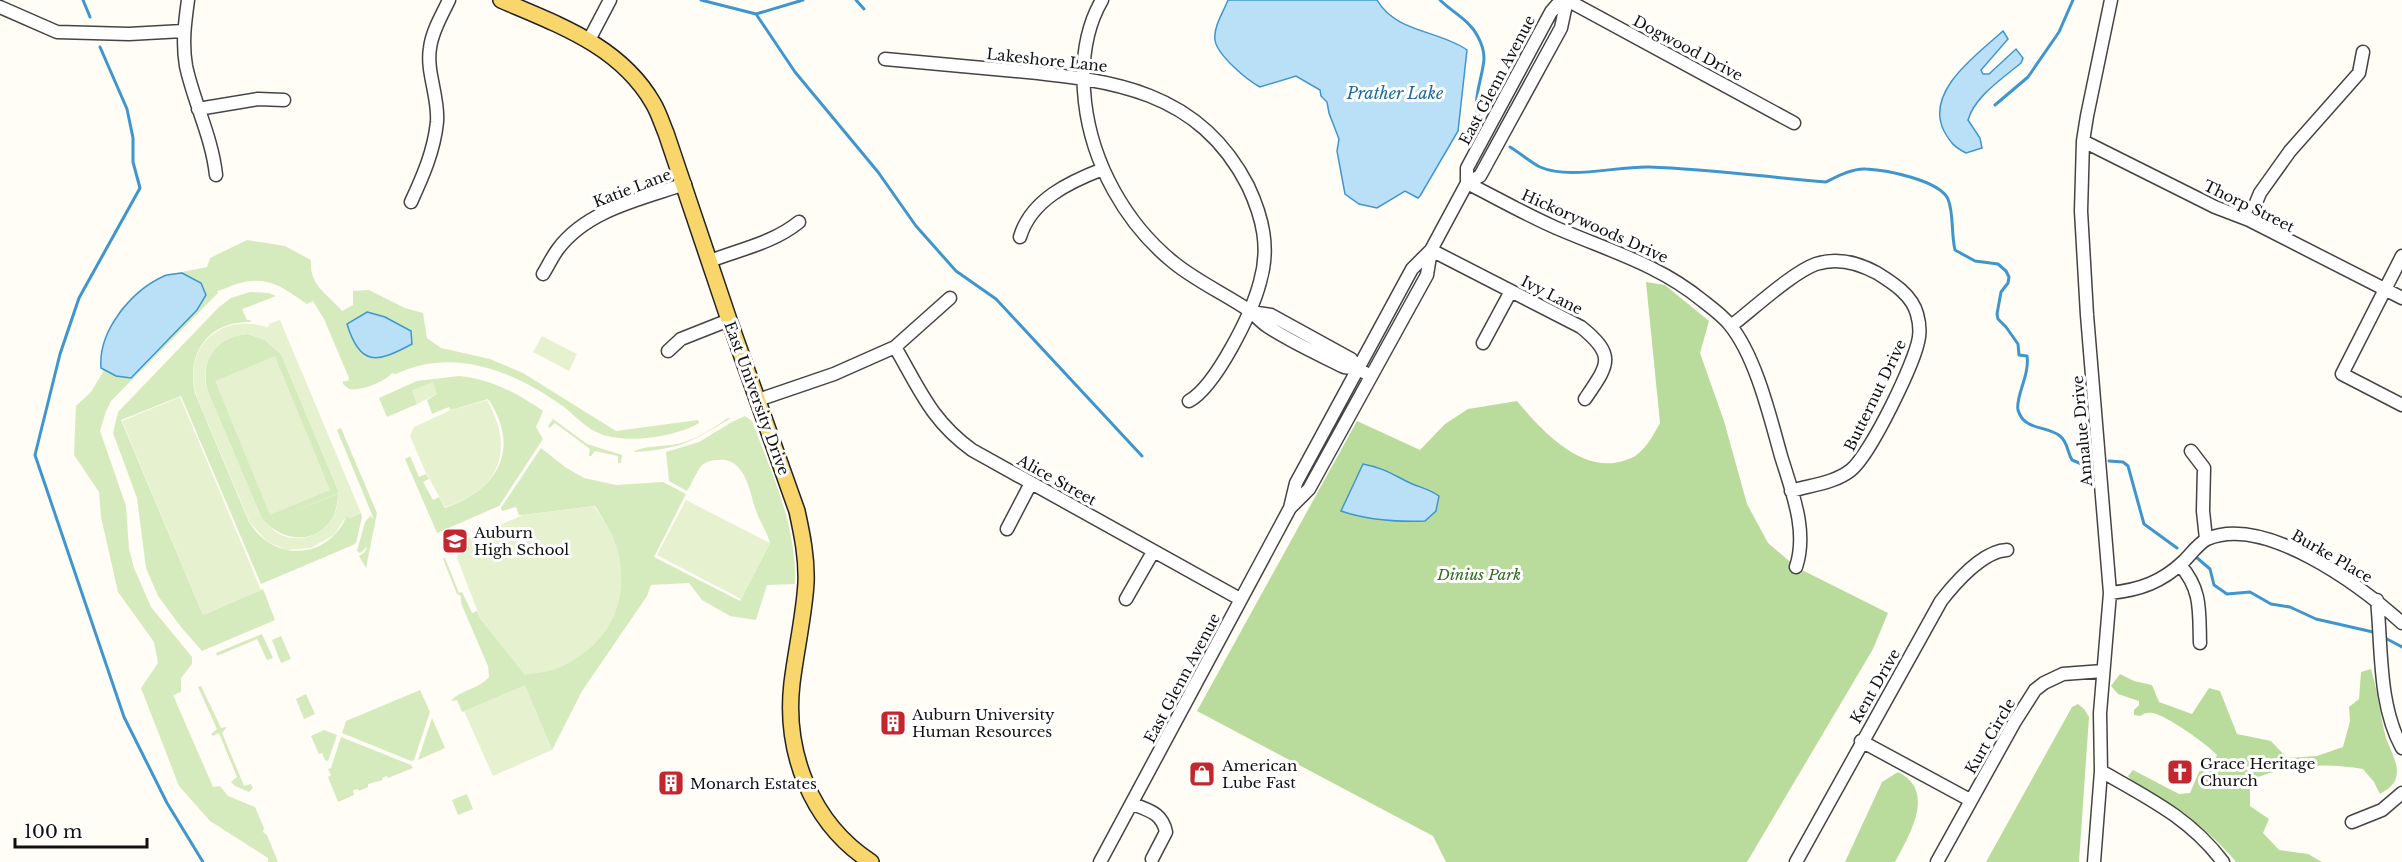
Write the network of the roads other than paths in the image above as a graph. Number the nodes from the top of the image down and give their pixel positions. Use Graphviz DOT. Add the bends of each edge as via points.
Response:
graph roads {
  1 [pos="188,0"];
  2 [pos="449,0"];
  3 [pos="501,0"];
  4 [pos="610,0"];
  5 [pos="1102,0"];
  6 [pos="1567,0"];
  7 [pos="2111,0"];
  8 [pos="0,7"];
  9 [pos="183,31"];
  10 [pos="590,40"];
  11 [pos="2363,52"];
  12 [pos="885,59"];
  13 [pos="1082,77"];
  14 [pos="284,100"];
  15 [pos="198,109"];
  16 [pos="1794,123"];
  17 [pos="2083,141"];
  18 [pos="1104,169"];
  19 [pos="216,175"];
  20 [pos="1467,183"];
  21 [pos="685,184"];
  22 [pos="411,202"];
  23 [pos="2249,220"];
  24 [pos="799,222"];
  25 [pos="1020,237"];
  26 [pos="1431,249"];
  27 [pos="2402,256"];
  28 [pos="710,261"];
  29 [pos="543,274"];
  30 [pos="2384,289"];
  31 [pos="1511,291"];
  32 [pos="950,297"];
  33 [pos="2402,298"];
  34 [pos="1251,312"];
  35 [pos="729,320"];
  36 [pos="1731,326"];
  37 [pos="1483,343"];
  38 [pos="896,347"];
  39 [pos="668,351"];
  40 [pos="1358,369"];
  41 [pos="1371,376"];
  42 [pos="1585,399"];
  43 [pos="758,400"];
  44 [pos="1189,400"];
  45 [pos="2402,405"];
  46 [pos="2191,451"];
  47 [pos="1031,483"];
  48 [pos="1791,491"];
  49 [pos="1290,508"];
  50 [pos="1006,529"];
  51 [pos="2206,539"];
  52 [pos="2007,550"];
  53 [pos="1153,552"];
  54 [pos="2180,565"];
  55 [pos="1796,567"];
  56 [pos="2110,593"];
  57 [pos="1126,599"];
  58 [pos="1240,600"];
  59 [pos="2377,600"];
  60 [pos="2402,623"];
  61 [pos="2200,643"];
  62 [pos="2103,671"];
  63 [pos="1861,741"];
  64 [pos="2402,748"];
  65 [pos="2101,771"];
  66 [pos="2402,794"];
  67 [pos="1970,800"];
  68 [pos="1133,804"];
  69 [pos="2352,822"];
  70 [pos="1152,859"];
  71 [pos="870,862"];
  72 [pos="1100,862"];
  73 [pos="1796,862"];
  74 [pos="1938,862"];
  75 [pos="2094,862"];
  76 [pos="2223,862"];
  1 -- 9 [label="street"];
  2 -- 22 [label="street" via="430,47 437,119 435,140"];
  3 -- 10 [label="main road, East University Drive"];
  4 -- 10 [label="street"];
  5 -- 13 [label="street" via="1089,33"];
  6 -- 16 [label="street, Dogwood Drive"];
  6 -- 20 [label="street, East Glenn Avenue" via="1551,12 1499,106 1467,168"];
  7 -- 17 [label="street, Annalue Drive"];
  8 -- 9 [label="street" via="57,32"];
  9 -- 15 [label="street" via="186,64"];
  10 -- 21 [label="main road, East University Drive" via="620,62 653,104"];
  11 -- 23 [label="street" via="2359,74 2290,151 2260,193"];
  12 -- 13 [label="street, Lakeshore Lane"];
  13 -- 18 [label="street" via="1087,122"];
  13 -- 34 [label="street, Lakeshore Lane" via="1140,91 1179,110 1232,160 1257,205 1265,233 1263,272"];
  14 -- 15 [label="street" via="258,99"];
  15 -- 19 [label="street" via="208,134"];
  17 -- 23 [label="street, Thorp Street"];
  17 -- 56 [label="street, Annalue Drive" via="2081,211 2087,315"];
  18 -- 25 [label="street" via="1051,195 1029,216"];
  18 -- 34 [label="street" via="1129,215 1151,242 1174,263"];
  20 -- 26 [label="street, East Glenn Avenue"];
  20 -- 36 [label="street, Hickorywoods Drive" via="1552,226 1666,275 1693,292"];
  21 -- 28 [label="main road, East University Drive"];
  21 -- 29 [label="street, Katie Lane" via="595,217 558,249"];
  23 -- 30 [label="street, Thorp Street"];
  24 -- 28 [label="street" via="772,240"];
  26 -- 31 [label="street, Ivy Lane"];
  26 -- 40 [label="street, East Glenn Avenue" via="1412,269"];
  26 -- 41 [label="street, East Glenn Avenue" via="1427,275"];
  27 -- 30 [label="street"];
  28 -- 35 [label="main road, East University Drive"];
  30 -- 33 [label="street, Thorp Street"];
  30 -- 45 [label="street" via="2342,374"];
  31 -- 37 [label="street"];
  31 -- 42 [label="street, Ivy Lane" via="1581,327 1599,342 1605,352 1605,364"];
  32 -- 38 [label="street"];
  34 -- 40 [label="street" via="1271,315 1351,359"];
  34 -- 44 [label="street, Lakeshore Lane" via="1209,385"];
  35 -- 39 [label="street" via="681,339"];
  35 -- 43 [label="main road, East University Drive"];
  36 -- 48 [label="street, Hickorywoods Drive" via="1752,363"];
  36 -- 48 [label="street, Butternut Drive" via="1788,281 1814,265 1833,260 1852,262 1870,270 1903,292 1915,307 1920,335 1914,355 1857,465 1832,480"];
  38 -- 43 [label="street"];
  38 -- 47 [label="street, Alice Street" via="929,407 954,436"];
  40 -- 41 [label="street"];
  40 -- 49 [label="street, East Glenn Avenue" via="1296,483"];
  41 -- 49 [label="street, East Glenn Avenue" via="1309,489"];
  43 -- 71 [label="main road, East University Drive" via="797,511 805,551 806,583 792,685 795,755 820,811 846,842"];
  46 -- 51 [label="street" via="2204,468"];
  47 -- 50 [label="street"];
  47 -- 53 [label="street, Alice Street"];
  48 -- 55 [label="street, Hickorywoods Drive" via="1802,544"];
  49 -- 58 [label="street, East Glenn Avenue"];
  51 -- 54 [label="street"];
  51 -- 59 [label="street, Burke Place" via="2236,536 2278,542"];
  52 -- 63 [label="street, Kent Drive" via="1992,553 1970,570 1941,601"];
  53 -- 57 [label="street"];
  53 -- 58 [label="street, Alice Street"];
  54 -- 56 [label="street" via="2153,584"];
  54 -- 61 [label="street" via="2195,586"];
  56 -- 62 [label="street, Annalue Drive"];
  58 -- 68 [label="street, East Glenn Avenue"];
  59 -- 60 [label="street, Burke Place"];
  59 -- 64 [label="street, Burke Place" via="2384,696"];
  62 -- 65 [label="street, Annalue Drive"];
  62 -- 67 [label="street, Kurt Circle" via="2063,674 2035,690"];
  63 -- 67 [label="street"];
  63 -- 73 [label="street, Kent Drive"];
  65 -- 75 [label="street, Annalue Drive"];
  65 -- 76 [label="street" via="2188,824"];
  66 -- 69 [label="street" via="2382,810"];
  67 -- 74 [label="street, Kurt Circle"];
  68 -- 70 [label="street" via="1164,821 1166,832"];
  68 -- 72 [label="street, East Glenn Avenue"];
}
